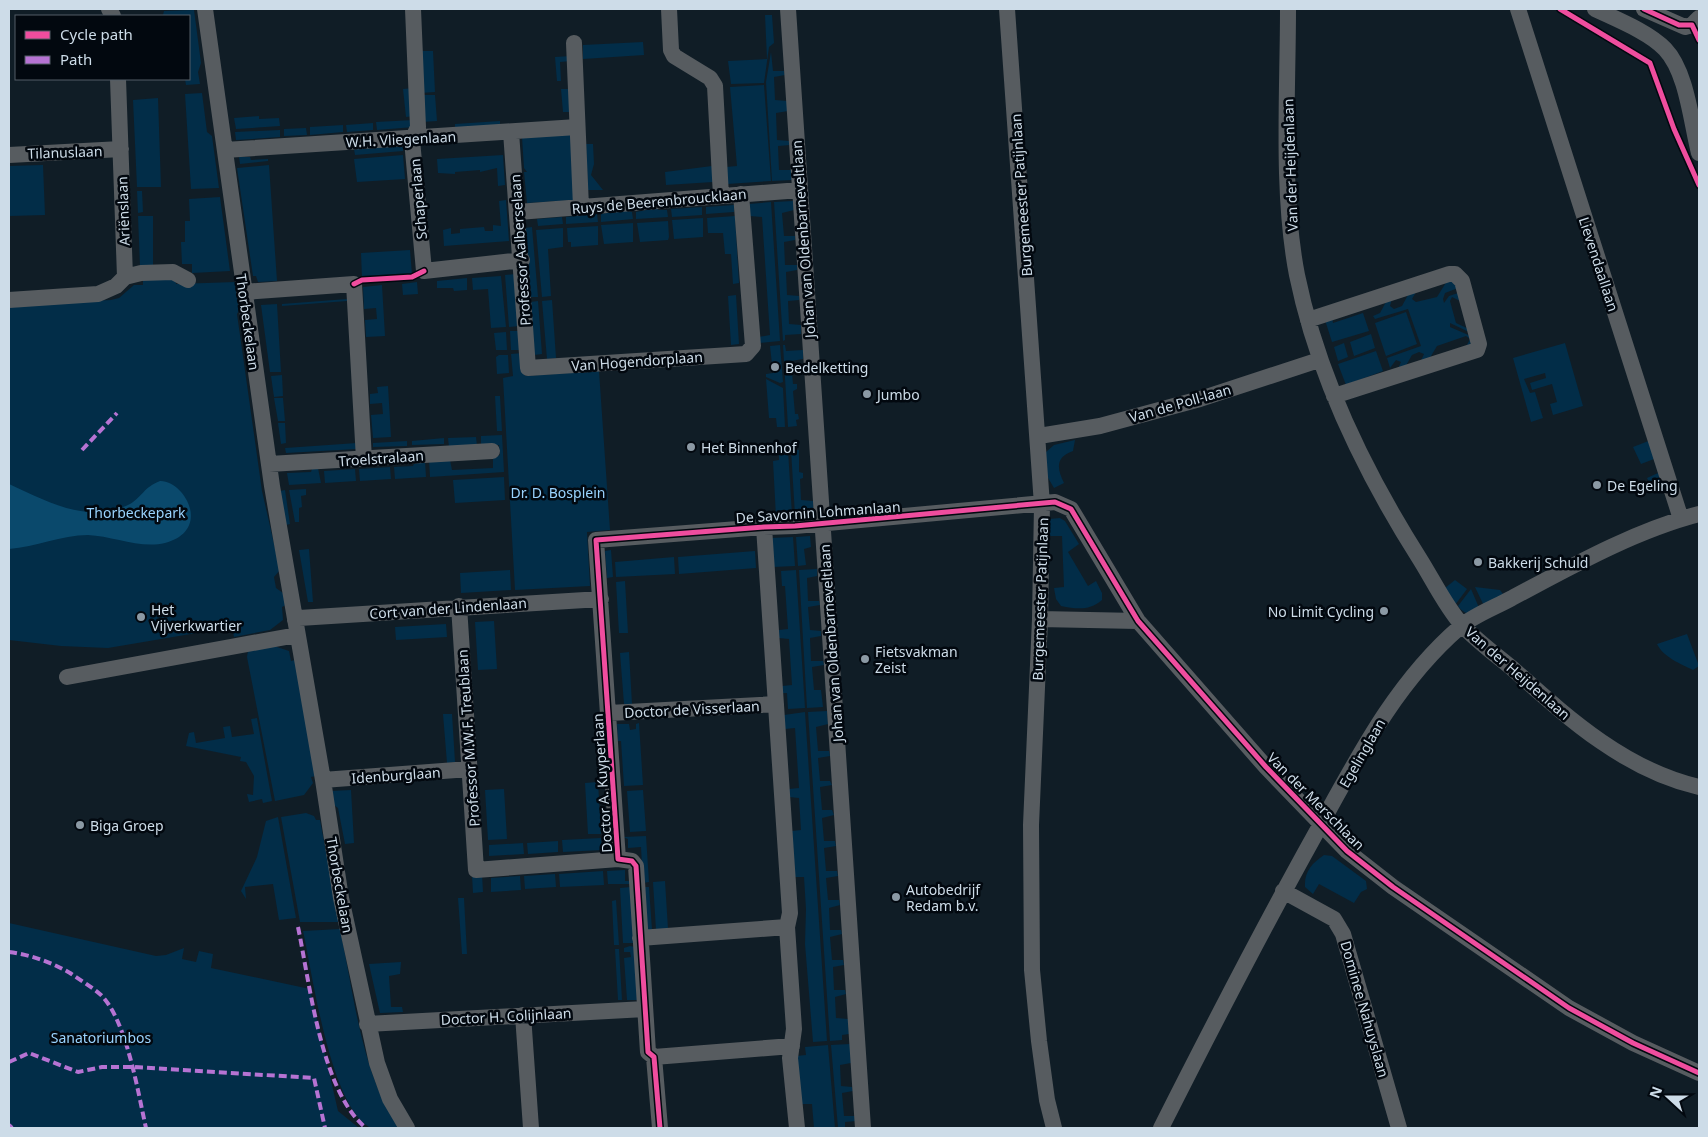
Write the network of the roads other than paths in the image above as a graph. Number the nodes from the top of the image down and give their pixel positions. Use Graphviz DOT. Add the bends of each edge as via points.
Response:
graph roads {
  1 [pos="204,9"];
  2 [pos="413,9"];
  3 [pos="669,9"];
  4 [pos="788,9"];
  5 [pos="1007,9"];
  6 [pos="1288,9"];
  7 [pos="1518,9"];
  8 [pos="1595,9"];
  9 [pos="1644,9"];
  10 [pos="1696,21"];
  11 [pos="574,43"];
  12 [pos="118,80"];
  13 [pos="1693,93"];
  14 [pos="577,127"];
  15 [pos="511,132"];
  16 [pos="412,140"];
  17 [pos="121,149"];
  18 [pos="225,150"];
  19 [pos="1699,153"];
  20 [pos="9,155"];
  21 [pos="800,190"];
  22 [pos="741,194"];
  23 [pos="721,196"];
  24 [pos="581,207"];
  25 [pos="518,212"];
  26 [pos="522,260"];
  27 [pos="125,277"];
  28 [pos="188,280"];
  29 [pos="244,292"];
  30 [pos="9,300"];
  31 [pos="1308,320"];
  32 [pos="1319,360"];
  33 [pos="528,368"];
  34 [pos="1334,396"];
  35 [pos="1039,436"];
  36 [pos="492,451"];
  37 [pos="364,459"];
  38 [pos="269,464"];
  39 [pos="1042,505"];
  40 [pos="1699,514"];
  41 [pos="1681,519"];
  42 [pos="822,523"];
  43 [pos="764,527"];
  44 [pos="596,540"];
  45 [pos="601,599"];
  46 [pos="459,606"];
  47 [pos="1040,619"];
  48 [pos="1138,621"];
  49 [pos="1462,625"];
  50 [pos="296,627"];
  51 [pos="67,677"];
  52 [pos="776,704"];
  53 [pos="609,713"];
  54 [pos="469,769"];
  55 [pos="323,780"];
  56 [pos="1699,787"];
  57 [pos="1321,824"];
  58 [pos="618,859"];
  59 [pos="1283,892"];
  60 [pos="787,927"];
  61 [pos="640,938"];
  62 [pos="645,1009"];
  63 [pos="523,1015"];
  64 [pos="367,1024"];
  65 [pos="792,1046"];
  66 [pos="654,1057"];
  67 [pos="1699,1073"];
  68 [pos="407,1128"];
  69 [pos="531,1128"];
  70 [pos="660,1128"];
  71 [pos="797,1128"];
  72 [pos="864,1128"];
  73 [pos="1054,1128"];
  74 [pos="1161,1128"];
  75 [pos="1399,1128"];
  1 -- 18 [label="street, Thorbeckelaan"];
  2 -- 16 [label="street, Schaperlaan" via="418,127"];
  3 -- 23 [label="street" via="674,56 710,78 715,86"];
  4 -- 21 [label="street, Johan van Oldenbarneveltlaan"];
  5 -- 35 [label="street, Burgemeester Patijnlaan"];
  6 -- 31 [label="street, Van der Heijdenlaan" via="1288,164 1297,273"];
  7 -- 41 [label="street, Lievendaallaan"];
  8 -- 13 [label="street" via="1665,48"];
  9 -- 10 [label="street" via="1679,26"];
  11 -- 14 [label="street"];
  12 -- 17 [label="street, Ariënslaan"];
  13 -- 19 [label="street"];
  14 -- 15 [label="street, W.H. Vliegenlaan"];
  14 -- 24 [label="street"];
  15 -- 16 [label="street, W.H. Vliegenlaan"];
  15 -- 25 [label="street, Professor Aalberselaan"];
  16 -- 18 [label="street, W.H. Vliegenlaan"];
  16 -- 26 [label="street, Schaperlaan" via="424,271"];
  17 -- 20 [label="street, Tilanuslaan"];
  17 -- 27 [label="street, Ariënslaan"];
  18 -- 29 [label="street, Thorbeckelaan"];
  21 -- 22 [label="street, Ruys de Beerenbroucklaan"];
  21 -- 42 [label="street, Johan van Oldenbarneveltlaan"];
  22 -- 23 [label="street, Ruys de Beerenbroucklaan"];
  22 -- 33 [label="street, Van Hogendorplaan" via="752,346 746,354"];
  23 -- 24 [label="street, Ruys de Beerenbroucklaan"];
  24 -- 25 [label="street, Ruys de Beerenbroucklaan"];
  25 -- 26 [label="street, Professor Aalberselaan"];
  26 -- 33 [label="street, Professor Aalberselaan"];
  27 -- 28 [label="street" via="173,272"];
  27 -- 30 [label="street" via="116,286 98,294"];
  29 -- 37 [label="street" via="354,284"];
  29 -- 38 [label="street, Thorbeckelaan"];
  31 -- 32 [label="street, Van der Heijdenlaan"];
  31 -- 34 [label="street" via="1449,274 1455,274 1462,281 1480,344 1477,350"];
  32 -- 34 [label="street, Van der Heijdenlaan"];
  32 -- 35 [label="street, Van de Poll-laan" via="1100,426"];
  34 -- 49 [label="street, Van der Heijdenlaan" via="1366,466 1397,522"];
  35 -- 39 [label="street, Burgemeester Patijnlaan"];
  36 -- 37 [label="street, Troelstralaan"];
  37 -- 38 [label="street, Troelstralaan"];
  38 -- 50 [label="street, Thorbeckelaan"];
  39 -- 42 [label="street, De Savornin Lohmanlaan"];
  39 -- 47 [label="street, Burgemeester Patijnlaan"];
  39 -- 48 [label="street, Van der Merschlaan" via="1055,502 1071,509"];
  40 -- 41 [label="street, Egelinglaan"];
  41 -- 49 [label="street, Egelinglaan" via="1554,575"];
  42 -- 43 [label="street, De Savornin Lohmanlaan"];
  42 -- 72 [label="street, Johan van Oldenbarneveltlaan"];
  43 -- 44 [label="street, De Savornin Lohmanlaan"];
  43 -- 52 [label="street"];
  44 -- 45 [label="street, Doctor A. Kuyperlaan"];
  45 -- 46 [label="street, Cort van der Lindenlaan"];
  45 -- 53 [label="street, Doctor A. Kuyperlaan"];
  46 -- 50 [label="street, Cort van der Lindenlaan" via="299,618"];
  46 -- 54 [label="street, Professor M.W.F. Treublaan"];
  47 -- 48 [label="street"];
  47 -- 73 [label="street, Burgemeester Patijnlaan" via="1031,825 1032,970 1047,1100"];
  48 -- 57 [label="street, Van der Merschlaan" via="1266,767"];
  49 -- 56 [label="street, Van der Heijdenlaan" via="1558,708 1630,761 1652,773"];
  49 -- 57 [label="street, Egelinglaan" via="1412,677 1377,724"];
  50 -- 51 [label="street"];
  50 -- 55 [label="street, Thorbeckelaan"];
  52 -- 53 [label="street, Doctor de Visserlaan"];
  52 -- 60 [label="street" via="790,913"];
  53 -- 58 [label="street, Doctor A. Kuyperlaan"];
  54 -- 55 [label="street, Idenburglaan"];
  54 -- 58 [label="street, Professor M.W.F. Treublaan" via="476,870"];
  55 -- 64 [label="street, Thorbeckelaan" via="341,898"];
  57 -- 59 [label="street, Egelinglaan"];
  57 -- 67 [label="street, Van der Merschlaan" via="1347,850 1393,886 1569,1008 1633,1043"];
  58 -- 61 [label="street, Doctor A. Kuyperlaan" via="632,860 636,866"];
  59 -- 74 [label="street, Egelinglaan"];
  59 -- 75 [label="street, Dominee Nahuyslaan" via="1334,919 1343,934"];
  60 -- 61 [label="street"];
  60 -- 65 [label="street" via="794,1030"];
  61 -- 62 [label="street, Doctor A. Kuyperlaan"];
  62 -- 63 [label="street, Doctor H. Colijnlaan"];
  62 -- 66 [label="street, Doctor A. Kuyperlaan" via="648,1052"];
  63 -- 64 [label="street, Doctor H. Colijnlaan"];
  63 -- 69 [label="street"];
  64 -- 68 [label="street, Thorbeckelaan" via="390,1100"];
  65 -- 66 [label="street"];
  65 -- 71 [label="street" via="790,1058"];
  66 -- 70 [label="street, Doctor A. Kuyperlaan"];
}
